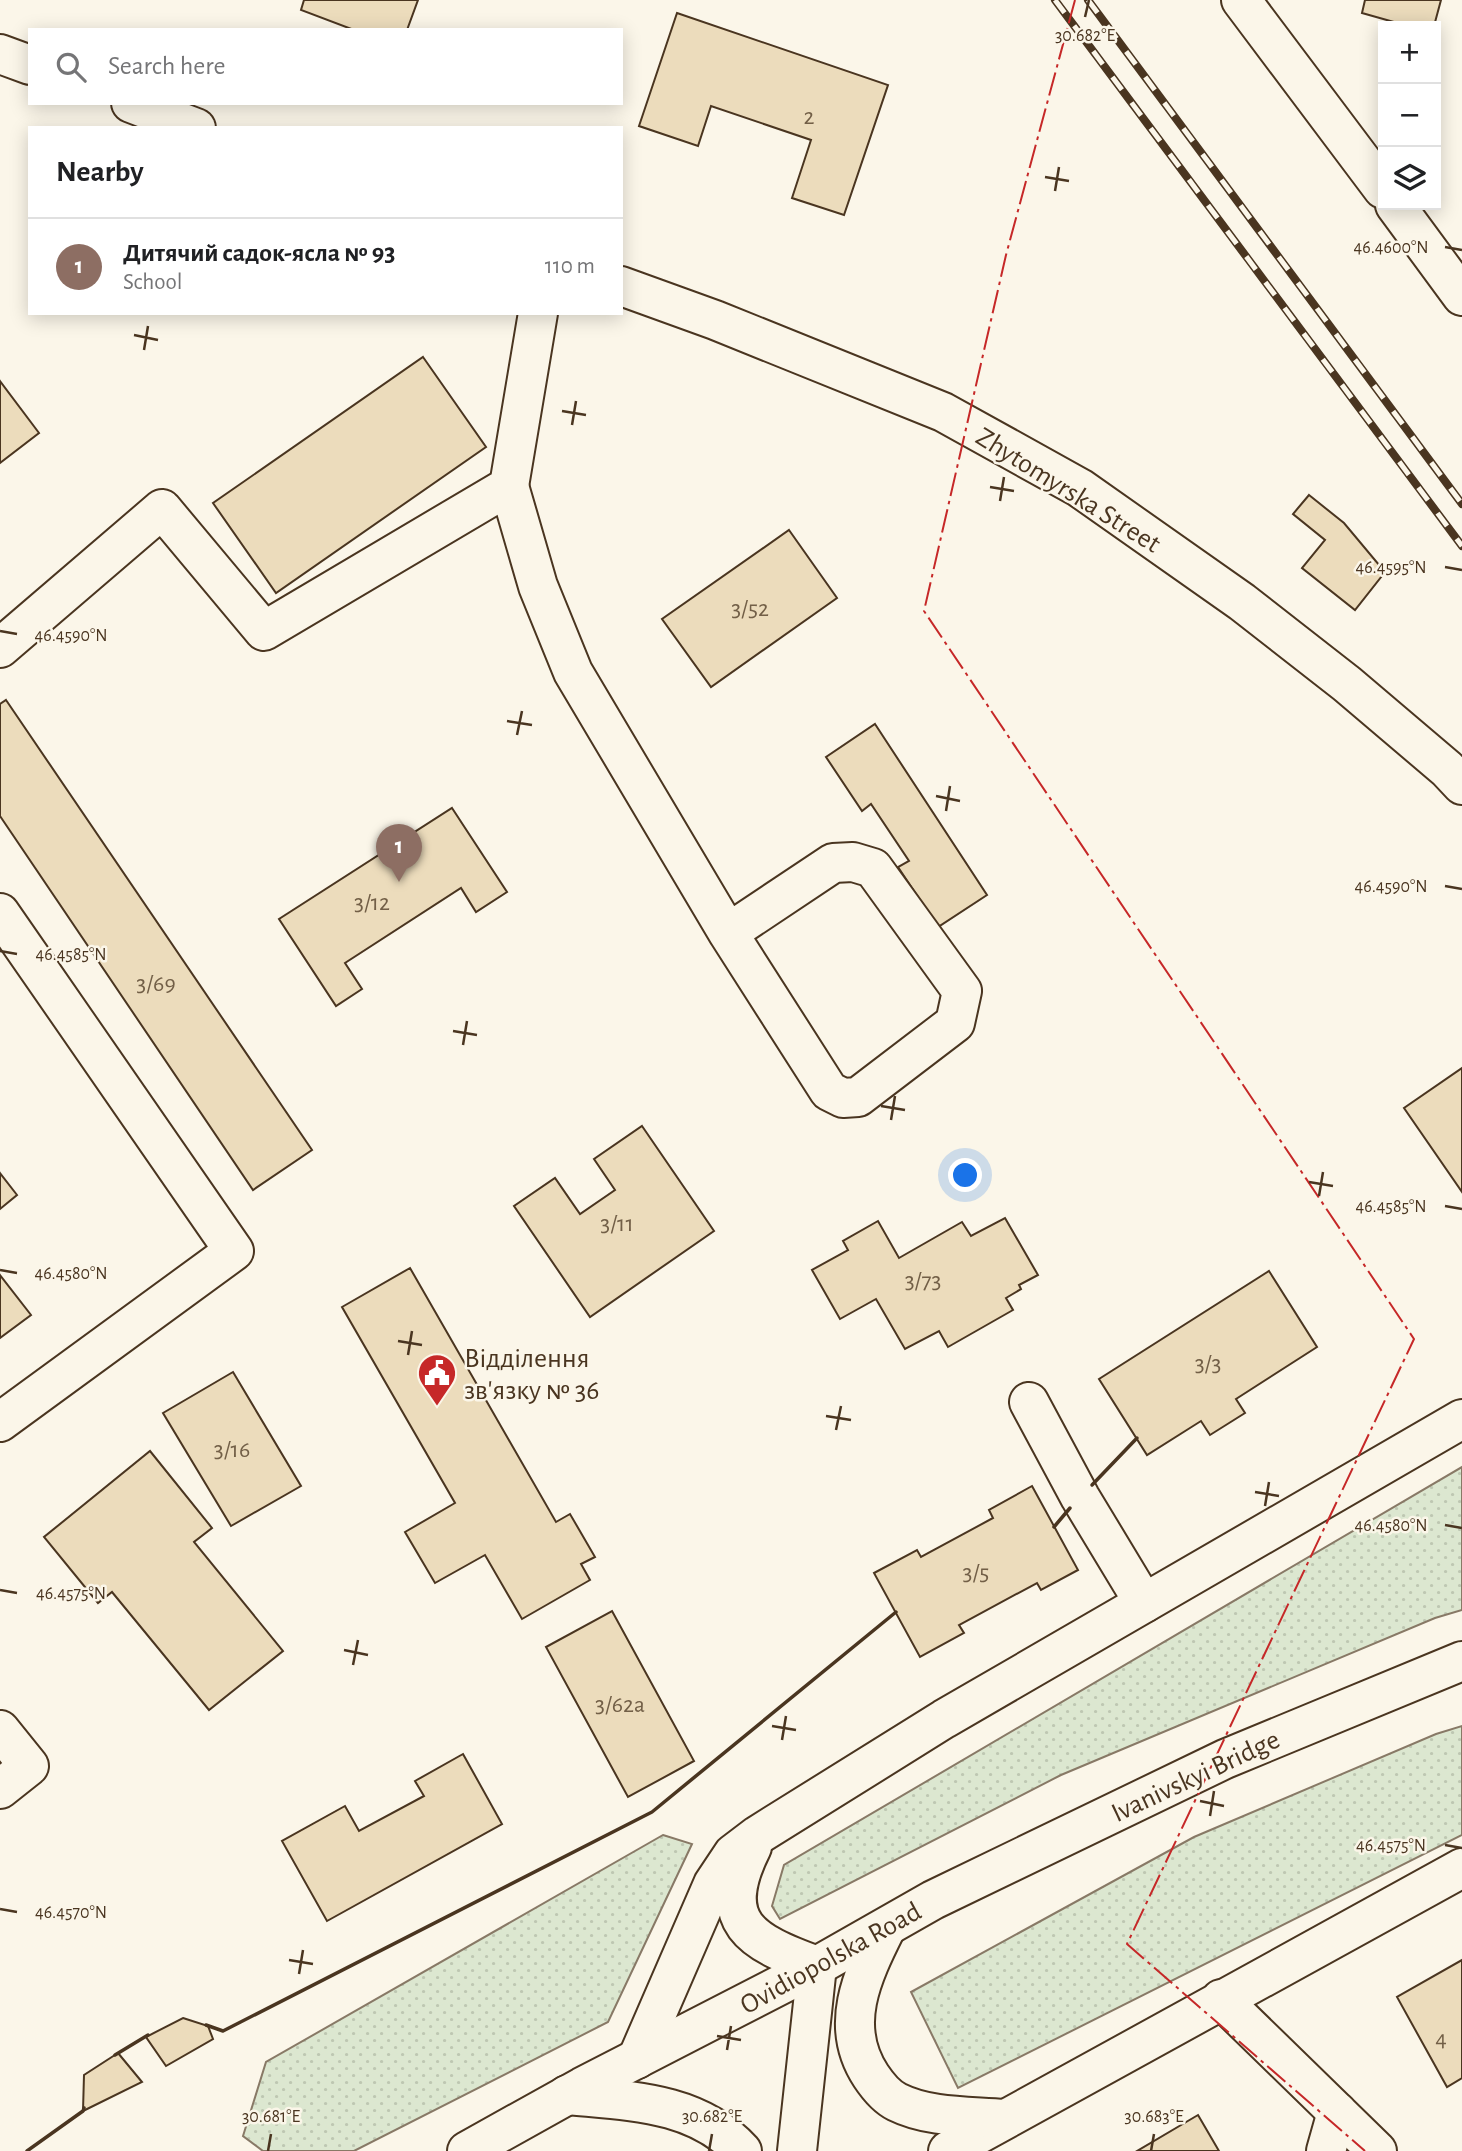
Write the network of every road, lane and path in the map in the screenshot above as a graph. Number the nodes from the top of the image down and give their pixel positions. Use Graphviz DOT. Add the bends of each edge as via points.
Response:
graph roads {
  1 [pos="1241,0"];
  2 [pos="0,54"];
  3 [pos="28,64"];
  4 [pos="136,105"];
  5 [pos="192,126"];
  6 [pos="1378,182"];
  7 [pos="1399,210"];
  8 [pos="623,287"];
  9 [pos="1462,296"];
  10 [pos="538,315"];
  11 [pos="509,486"];
  12 [pos="0,648"];
  13 [pos="1462,785"];
  14 [pos="0,913"];
  15 [pos="727,933"];
  16 [pos="1029,1402"];
  17 [pos="1462,1419"];
  18 [pos="0,1422"];
  19 [pos="1144,1603"];
  20 [pos="1462,1661"];
  21 [pos="0,1730"];
  22 [pos="0,1789"];
  23 [pos="758,1835"];
  24 [pos="1462,1868"];
  25 [pos="933,1900"];
  26 [pos="886,1928"];
  27 [pos="817,1966"];
  28 [pos="1221,1999"];
  29 [pos="637,2059"];
  30 [pos="567,2095"];
  31 [pos="1337,2112"];
  32 [pos="1004,2119"];
  33 [pos="467,2151"];
  34 [pos="742,2151"];
  35 [pos="797,2151"];
  36 [pos="948,2151"];
  37 [pos="1326,2151"];
  38 [pos="1377,2151"];
  1 -- 6 [label="street"];
  2 -- 3 [label="street"];
  4 -- 5 [label="street"];
  7 -- 9 [label="street"];
  8 -- 13 [label="street, Zhytomyrska Street" via="943,412 1080,488 1242,602 1347,684"];
  10 -- 11 [label="street"];
  11 -- 12 [label="street" via="264,631 162,509"];
  11 -- 15 [label="street" via="538,586 573,672"];
  14 -- 18 [label="street" via="234,1251"];
  15 -- 15 [label="street" via="829,1091 843,1098 858,1097 955,1023 962,991 873,868 853,862 832,863"];
  16 -- 19 [label="street"];
  17 -- 19 [label="street"];
  19 -- 23 [label="street" via="944,1719"];
  20 -- 25 [label="street, Ivanivskyi Bridge" via="1225,1759"];
  21 -- 22 [label="street" via="29,1766"];
  23 -- 27 [label="street" via="739,1879 736,1902 741,1920 753,1936 775,1951"];
  23 -- 29 [label="street" via="733,1854 713,1884"];
  24 -- 28 [label="street"];
  25 -- 26 [label="street, Ovidiopolska Road"];
  26 -- 27 [label="street, Ovidiopolska Road"];
  26 -- 32 [label="street" via="860,1987 855,2014 855,2038 863,2064 896,2102 934,2113"];
  27 -- 29 [label="street, Ovidiopolska Road"];
  27 -- 35 [label="street"];
  28 -- 31 [label="street"];
  28 -- 32 [label="street"];
  29 -- 30 [label="street, Ovidiopolska Road"];
  30 -- 33 [label="street, Ovidiopolska Road"];
  30 -- 34 [label="street" via="679,2110 712,2125"];
  31 -- 37 [label="street"];
  31 -- 38 [label="street"];
  32 -- 36 [label="street"];
}
